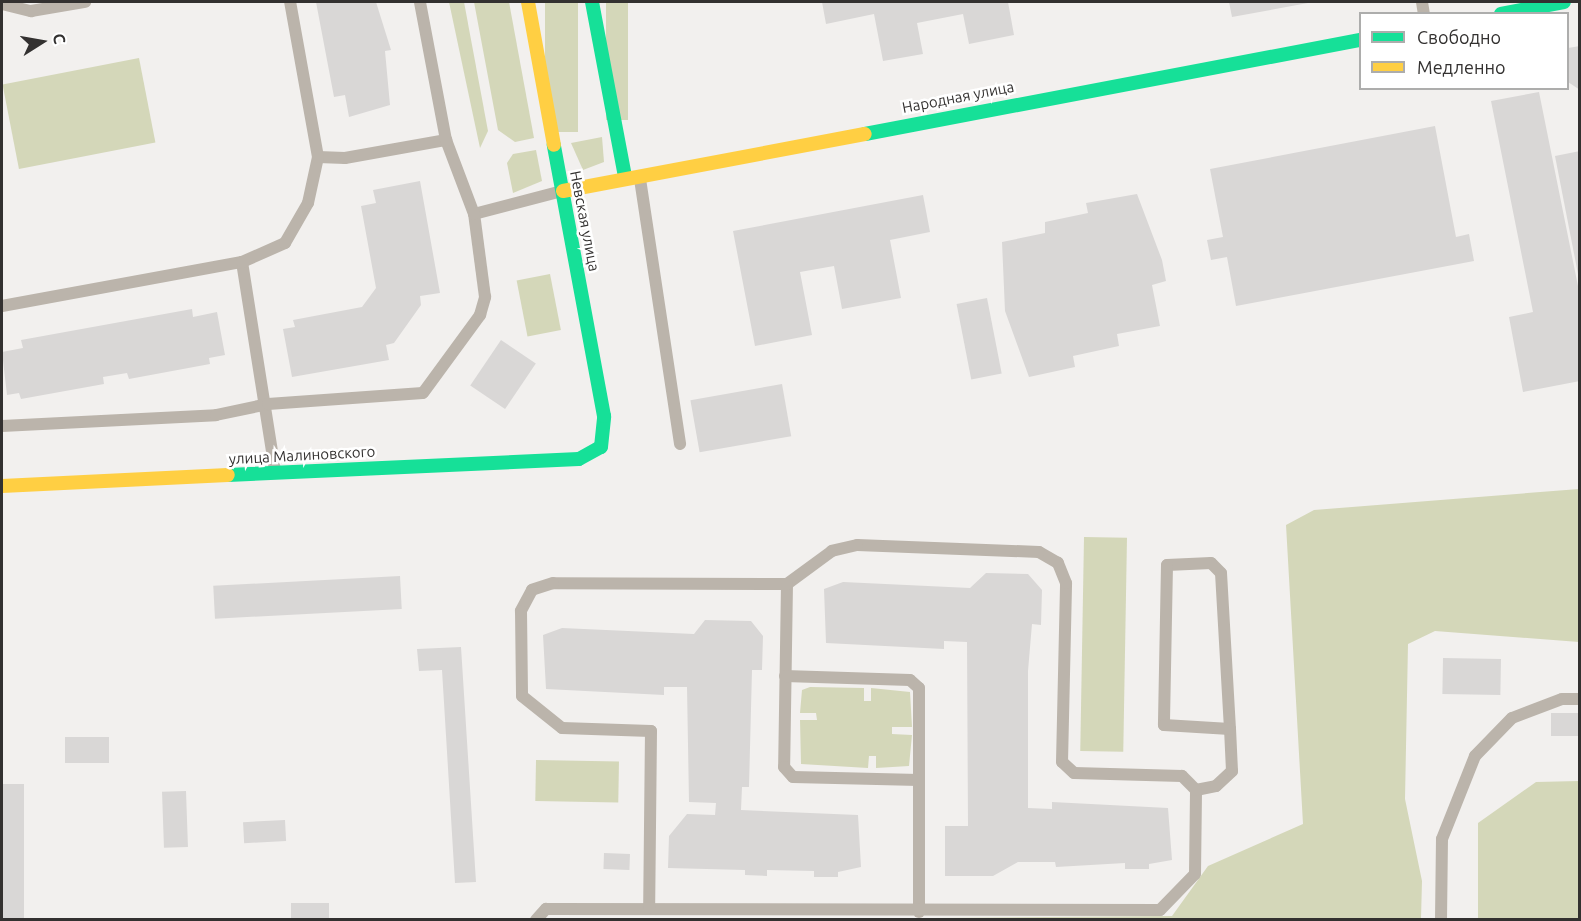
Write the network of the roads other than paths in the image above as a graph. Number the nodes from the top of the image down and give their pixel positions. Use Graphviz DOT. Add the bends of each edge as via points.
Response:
graph roads {
  1 [pos="85,2"];
  2 [pos="290,2"];
  3 [pos="420,2"];
  4 [pos="528,2"];
  5 [pos="592,2"];
  6 [pos="1564,2"];
  7 [pos="2,4"];
  8 [pos="1512,12"];
  9 [pos="1359,40"];
  10 [pos="446,140"];
  11 [pos="318,157"];
  12 [pos="639,174"];
  13 [pos="625,177"];
  14 [pos="563,191"];
  15 [pos="474,214"];
  16 [pos="242,262"];
  17 [pos="2,306"];
  18 [pos="268,404"];
  19 [pos="2,426"];
  20 [pos="680,444"];
  21 [pos="601,447"];
  22 [pos="275,473"];
  23 [pos="2,486"];
  24 [pos="787,584"];
  25 [pos="785,676"];
  26 [pos="1580,699"];
  27 [pos="1230,729"];
  28 [pos="919,780"];
  29 [pos="1196,790"];
  30 [pos="648,908"];
  31 [pos="919,912"];
  32 [pos="536,920"];
  33 [pos="1441,920"];
  1 -- 7 [label="lane" via="31,11"];
  2 -- 11 [label="lane"];
  3 -- 10 [label="lane"];
  4 -- 14 [label="street, Невская улица"];
  5 -- 13 [label="street"];
  6 -- 8 [label="street"];
  9 -- 12 [label="street, Народная улица"];
  10 -- 11 [label="lane" via="345,158"];
  10 -- 15 [label="lane"];
  11 -- 16 [label="lane" via="308,203 285,243"];
  12 -- 13 [label="street, Народная улица"];
  12 -- 20 [label="lane"];
  13 -- 14 [label="street, Народная улица"];
  14 -- 15 [label="lane"];
  14 -- 21 [label="street, Невская улица" via="604,416"];
  15 -- 18 [label="lane" via="485,297 480,315 423,393"];
  16 -- 17 [label="lane"];
  16 -- 18 [label="lane"];
  18 -- 19 [label="lane" via="216,415"];
  18 -- 22 [label="lane"];
  21 -- 22 [label="street, улица Малиновского" via="579,459"];
  22 -- 23 [label="street, улица Малиновского"];
  24 -- 25 [label="lane"];
  24 -- 29 [label="lane" via="832,551 857,545 1039,552 1058,563 1066,583 1062,762 1074,773 1182,776"];
  24 -- 30 [label="lane" via="553,583 532,590 521,611 522,696 562,728 651,731"];
  25 -- 28 [label="lane" via="910,680 919,688"];
  25 -- 28 [label="lane" via="784,767 793,777"];
  26 -- 33 [label="lane" via="1562,699 1512,718 1475,756 1442,839"];
  27 -- 27 [label="lane" via="1221,573 1211,563 1167,565 1164,725"];
  27 -- 29 [label="lane" via="1232,771 1216,786"];
  28 -- 31 [label="lane"];
  29 -- 31 [label="lane" via="1195,874 1160,910"];
  30 -- 31 [label="lane"];
  30 -- 32 [label="lane" via="546,909"];
}
